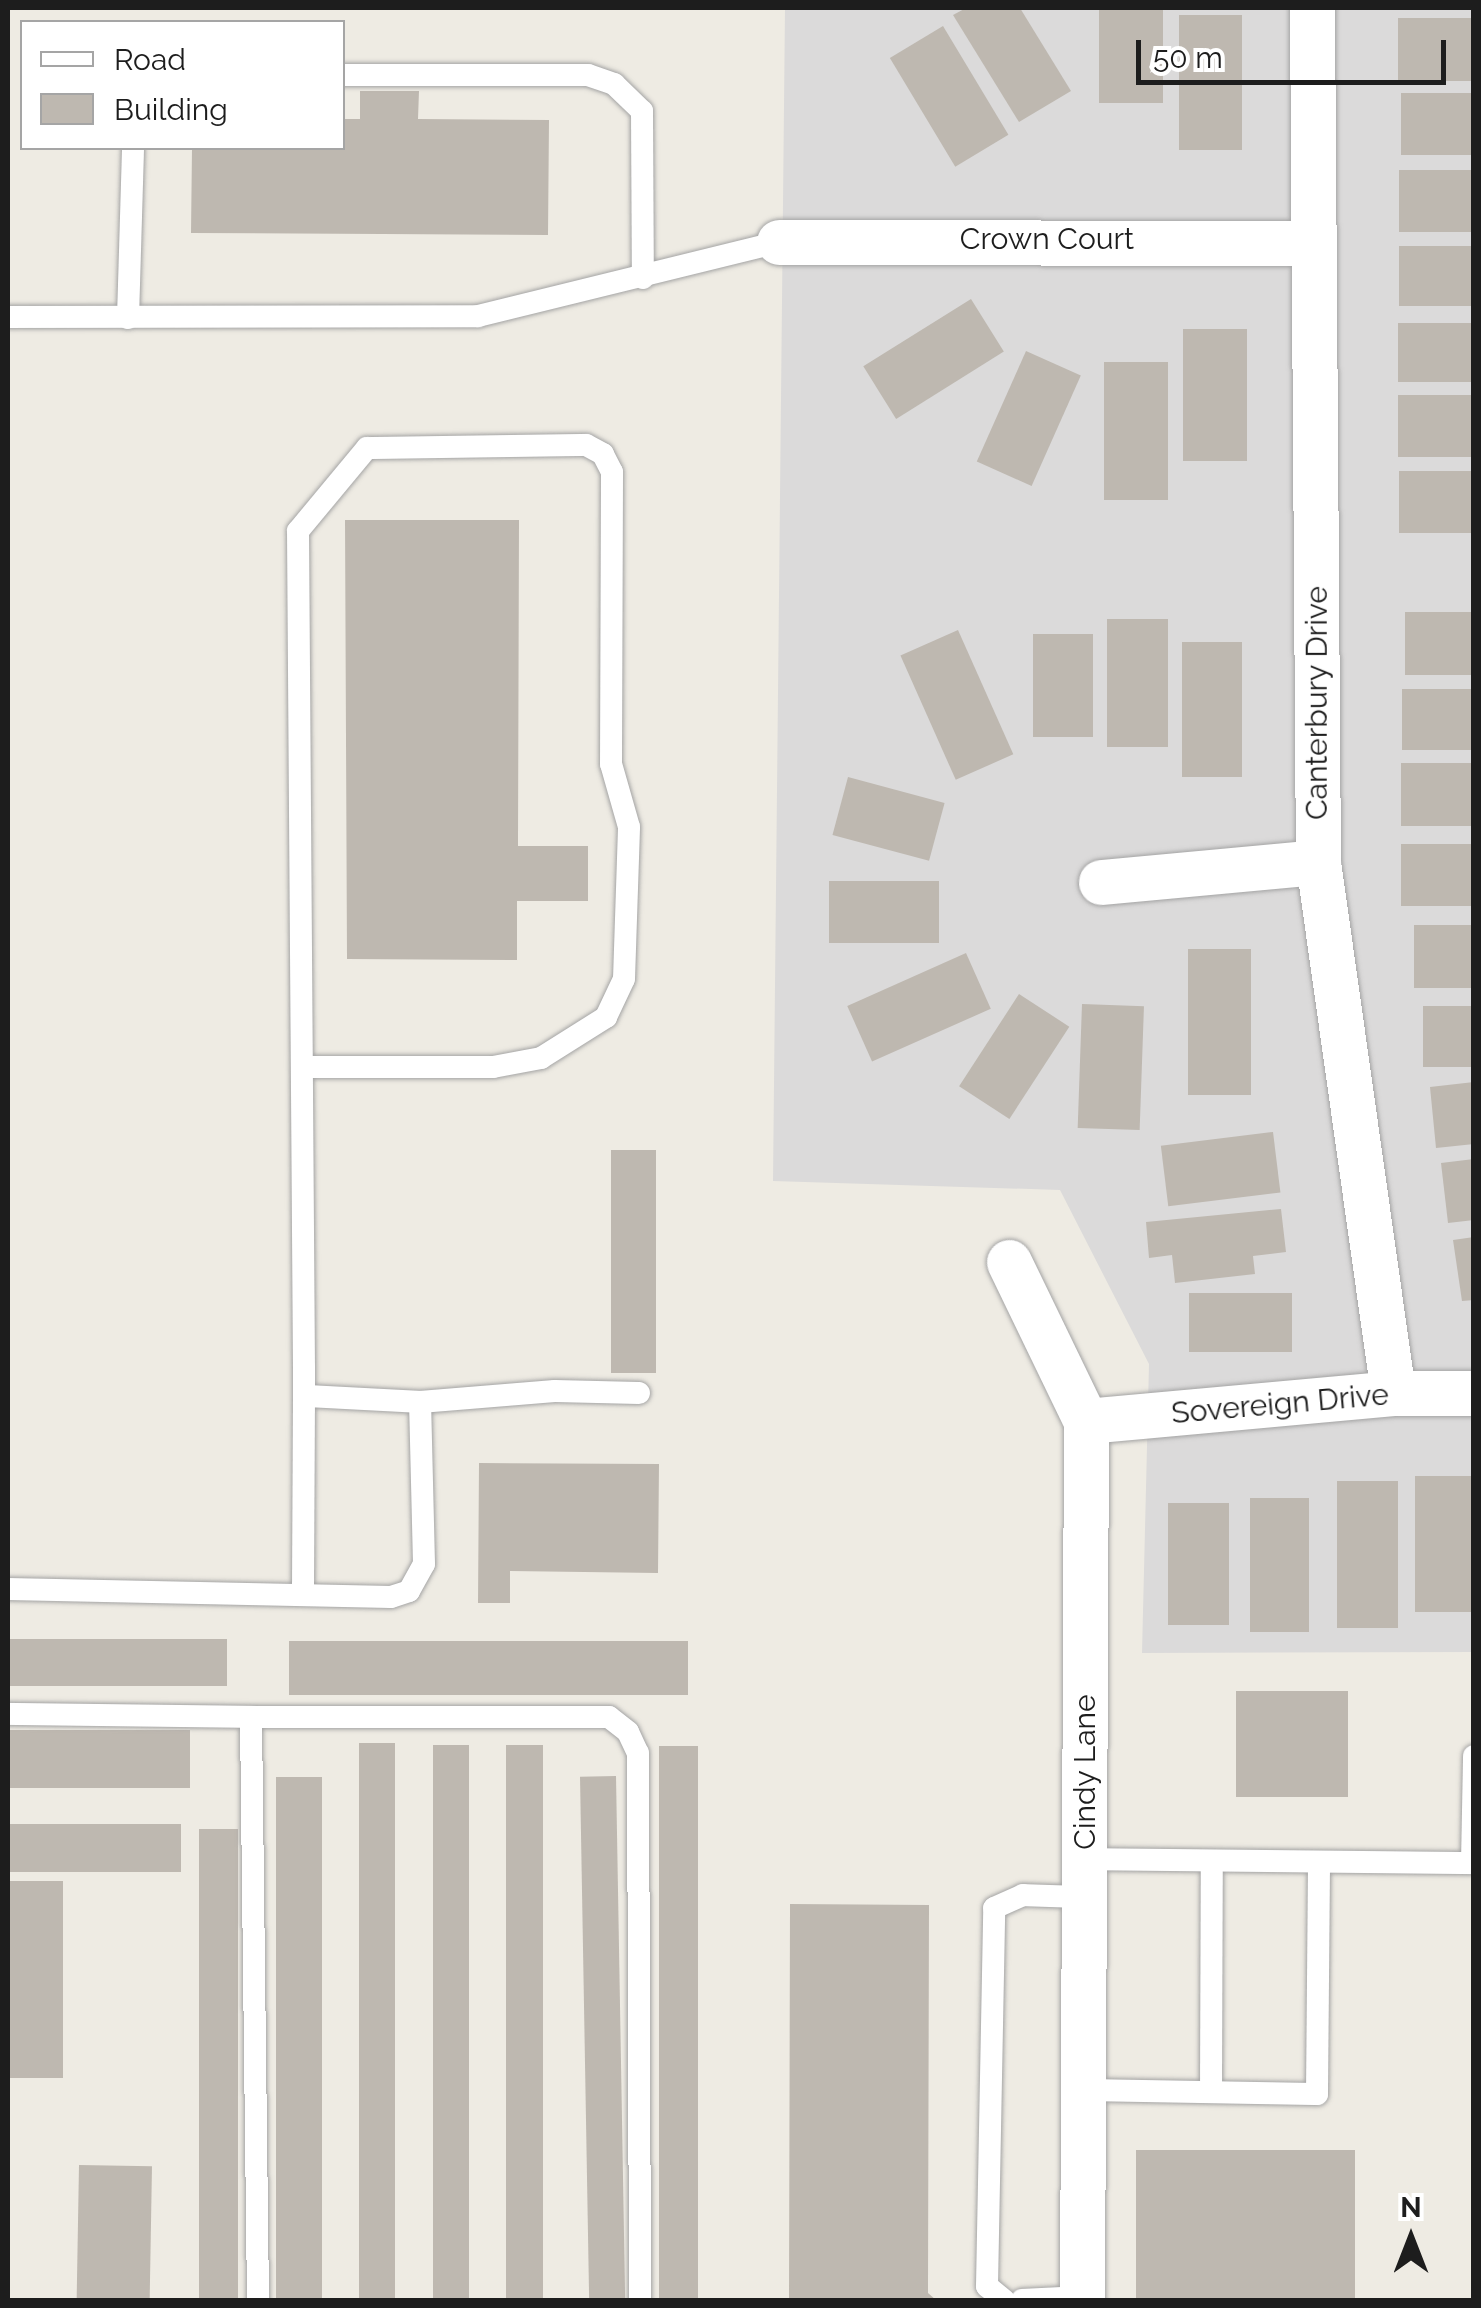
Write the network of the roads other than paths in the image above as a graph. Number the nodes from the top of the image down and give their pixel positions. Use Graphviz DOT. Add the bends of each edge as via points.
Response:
graph roads {
  1 [pos="1312,8"];
  2 [pos="345,76"];
  3 [pos="134,150"];
  4 [pos="779,242"];
  5 [pos="1314,243"];
  6 [pos="643,278"];
  7 [pos="8,317"];
  8 [pos="128,318"];
  9 [pos="1318,862"];
  10 [pos="1101,882"];
  11 [pos="302,1067"];
  12 [pos="1009,1262"];
  13 [pos="639,1393"];
  14 [pos="1393,1393"];
  15 [pos="1474,1393"];
  16 [pos="304,1396"];
  17 [pos="420,1402"];
  18 [pos="1086,1421"];
  19 [pos="8,1589"];
  20 [pos="303,1592"];
  21 [pos="8,1714"];
  22 [pos="251,1718"];
  23 [pos="1474,1756"];
  24 [pos="1212,1861"];
  25 [pos="1319,1862"];
  26 [pos="1473,1863"];
  27 [pos="1084,1878"];
  28 [pos="1083,2090"];
  29 [pos="1210,2092"];
  30 [pos="1082,2299"];
  31 [pos="258,2300"];
  32 [pos="640,2300"];
  33 [pos="1004,2300"];
  34 [pos="1022,2300"];
  1 -- 5 [label="street, Canterbury Drive"];
  2 -- 6 [label="lane" via="588,76 614,84 642,111"];
  3 -- 8 [label="lane"];
  4 -- 5 [label="street, Crown Court"];
  4 -- 6 [label="lane"];
  5 -- 9 [label="street, Canterbury Drive"];
  6 -- 8 [label="lane" via="478,316"];
  7 -- 8 [label="lane"];
  9 -- 10 [label="street"];
  9 -- 14 [label="street, Canterbury Drive"];
  11 -- 11 [label="lane" via="298,531 367,448 586,446 603,454 612,472 611,764 629,827 618,992 606,1017 541,1058 492,1067"];
  11 -- 16 [label="lane"];
  12 -- 18 [label="street, Cindy Lane"];
  13 -- 17 [label="lane" via="554,1391"];
  14 -- 15 [label="street, Sovereign Drive"];
  14 -- 18 [label="street, Sovereign Drive"];
  16 -- 17 [label="lane"];
  16 -- 20 [label="lane"];
  17 -- 20 [label="lane" via="420,1580 390,1596"];
  18 -- 27 [label="street, Cindy Lane"];
  19 -- 20 [label="lane"];
  21 -- 22 [label="lane"];
  22 -- 31 [label="lane"];
  22 -- 32 [label="lane" via="609,1717 628,1732 638,1753"];
  23 -- 26 [label="lane"];
  24 -- 25 [label="lane"];
  24 -- 27 [label="lane"];
  24 -- 29 [label="lane"];
  25 -- 26 [label="lane"];
  25 -- 29 [label="lane" via="1316,2094"];
  27 -- 28 [label="street, Cindy Lane"];
  27 -- 33 [label="lane" via="994,1908 987,2286"];
  28 -- 29 [label="lane"];
  28 -- 30 [label="street, Cindy Lane"];
  30 -- 34 [label="lane"];
}
